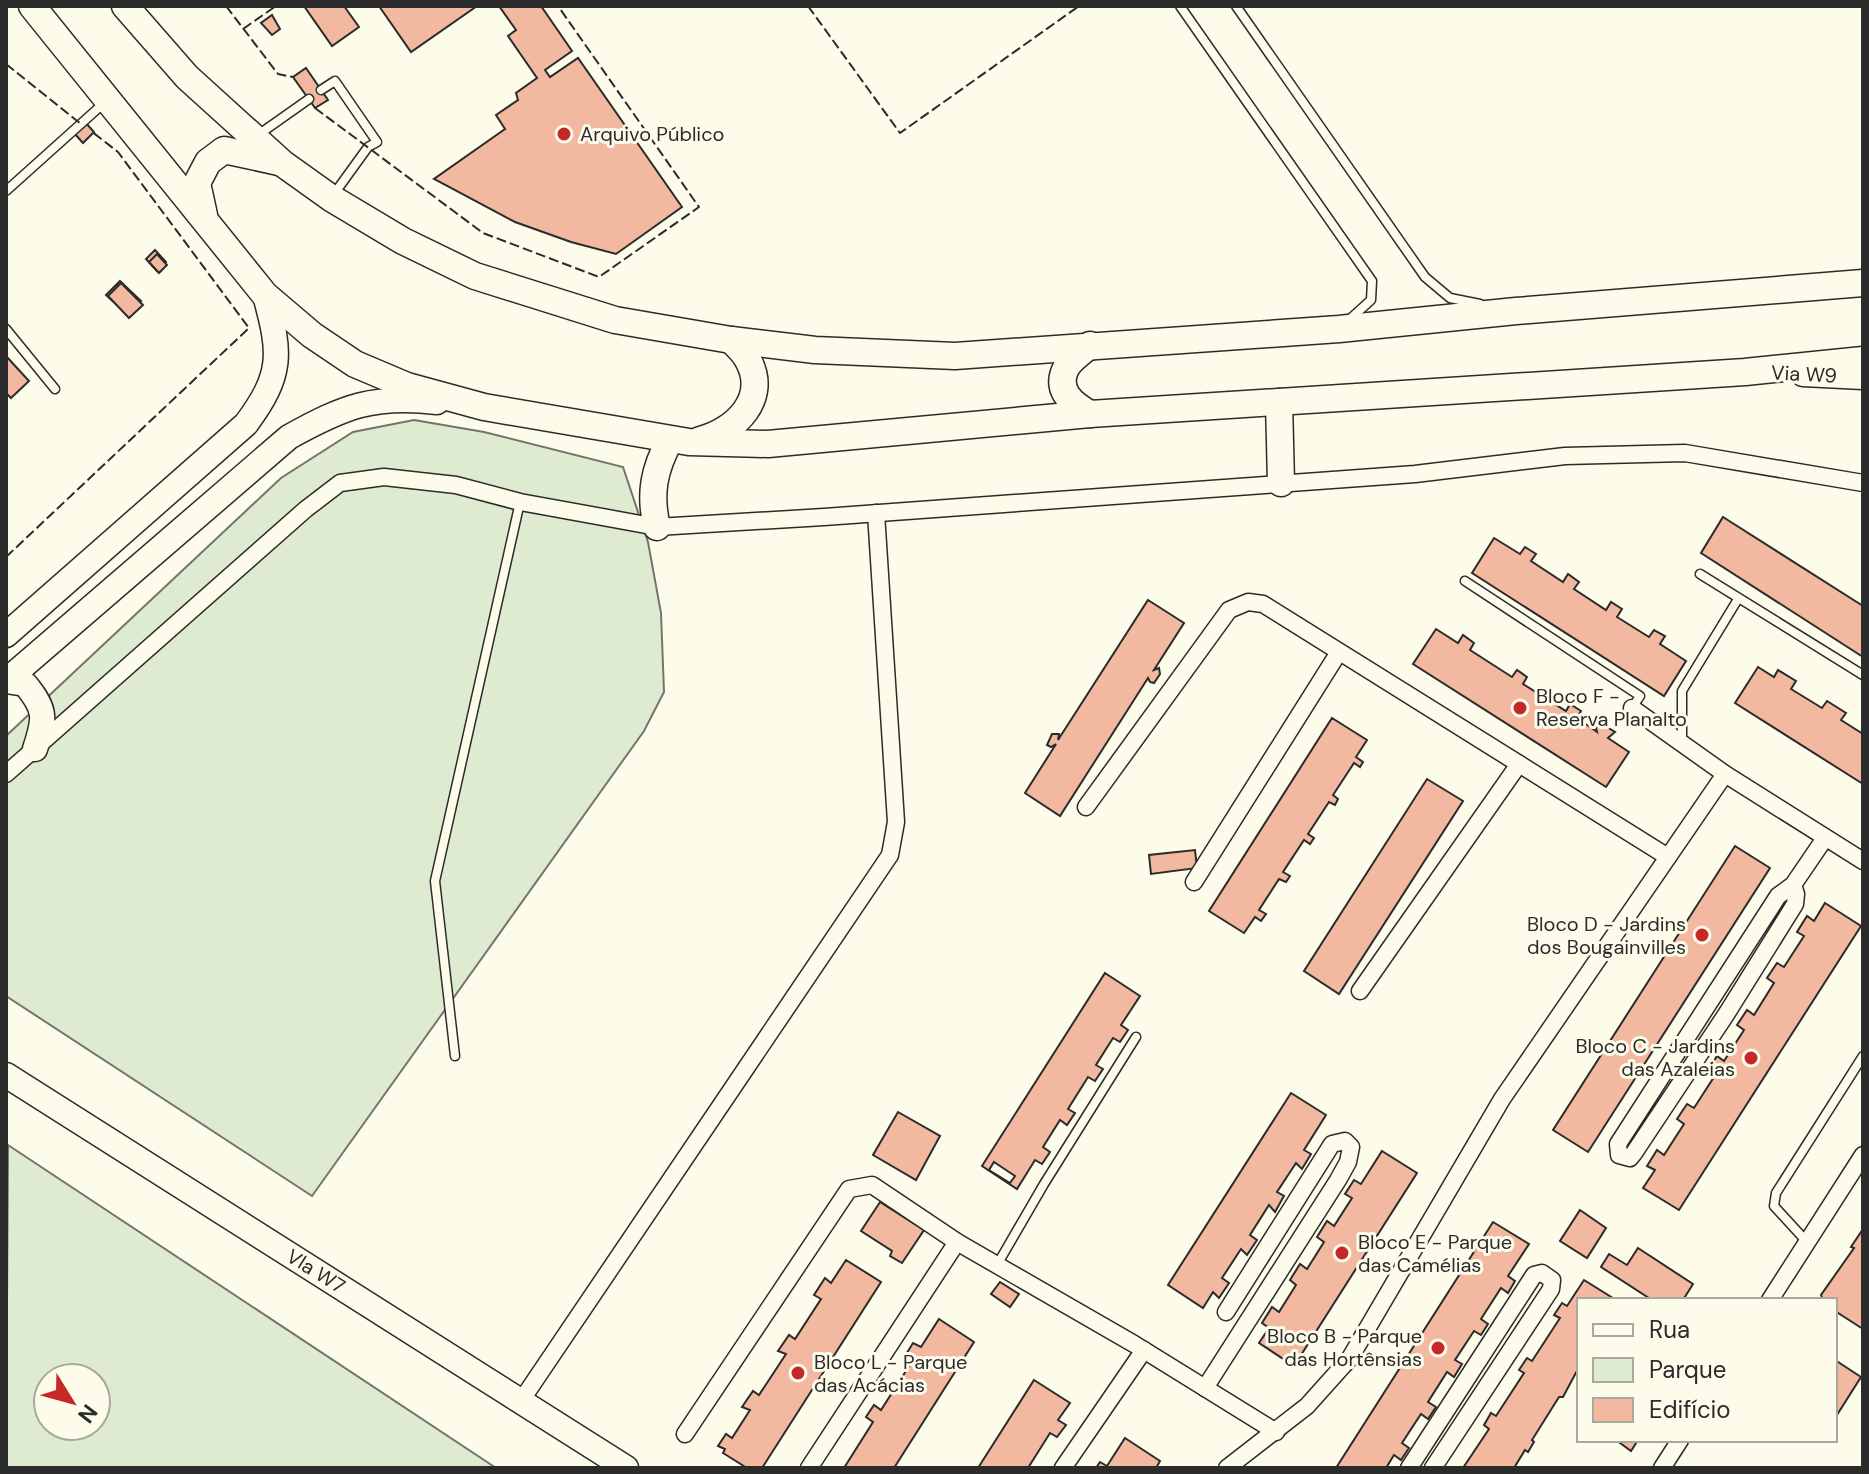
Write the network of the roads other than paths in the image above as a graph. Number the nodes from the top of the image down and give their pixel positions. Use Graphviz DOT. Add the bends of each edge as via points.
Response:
graph roads {
  1 [pos="32,6"];
  2 [pos="125,6"];
  3 [pos="1180,6"];
  4 [pos="1236,6"];
  5 [pos="321,90"];
  6 [pos="309,99"];
  7 [pos="107,100"];
  8 [pos="254,138"];
  9 [pos="282,163"];
  10 [pos="6,191"];
  11 [pos="331,198"];
  12 [pos="206,223"];
  13 [pos="1863,283"];
  14 [pos="265,295"];
  15 [pos="1516,311"];
  16 [pos="6,329"];
  17 [pos="1339,329"];
  18 [pos="731,340"];
  19 [pos="1090,345"];
  20 [pos="1863,360"];
  21 [pos="1745,372"];
  22 [pos="1863,377"];
  23 [pos="55,389"];
  24 [pos="1279,402"];
  25 [pos="484,407"];
  26 [pos="1090,414"];
  27 [pos="680,441"];
  28 [pos="1281,483"];
  29 [pos="1863,483"];
  30 [pos="520,502"];
  31 [pos="876,513"];
  32 [pos="657,527"];
  33 [pos="1700,574"];
  34 [pos="1465,581"];
  35 [pos="1738,599"];
  36 [pos="6,635"];
  37 [pos="1339,652"];
  38 [pos="1863,675"];
  39 [pos="6,681"];
  40 [pos="1632,708"];
  41 [pos="1682,743"];
  42 [pos="35,749"];
  43 [pos="1519,764"];
  44 [pos="6,774"];
  45 [pos="1725,774"];
  46 [pos="1086,807"];
  47 [pos="1825,838"];
  48 [pos="1668,857"];
  49 [pos="1863,861"];
  50 [pos="1194,882"];
  51 [pos="1793,885"];
  52 [pos="1360,991"];
  53 [pos="1136,1037"];
  54 [pos="455,1056"];
  55 [pos="1863,1056"];
  56 [pos="6,1075"];
  57 [pos="1863,1155"];
  58 [pos="957,1242"];
  59 [pos="1807,1242"];
  60 [pos="997,1266"];
  61 [pos="1771,1298"];
  62 [pos="1226,1312"];
  63 [pos="1144,1350"];
  64 [pos="1205,1388"];
  65 [pos="521,1401"];
  66 [pos="1276,1432"];
  67 [pos="685,1434"];
  68 [pos="1679,1442"];
  69 [pos="626,1468"];
  70 [pos="809,1468"];
  71 [pos="1063,1468"];
  72 [pos="1227,1468"];
  73 [pos="1409,1468"];
  74 [pos="1433,1468"];
  75 [pos="1662,1468"];
  1 -- 7 [label="main road"];
  2 -- 8 [label="main road" via="187,77"];
  3 -- 17 [label="lane" via="1372,281 1371,300"];
  4 -- 15 [label="lane" via="1425,277 1450,298"];
  5 -- 11 [label="lane" via="335,81 377,142"];
  6 -- 8 [label="lane"];
  7 -- 10 [label="lane"];
  7 -- 12 [label="main road"];
  8 -- 9 [label="main road"];
  9 -- 11 [label="main road"];
  9 -- 12 [label="main road" via="224,150 208,162 197,183"];
  11 -- 18 [label="main road" via="475,276 615,320"];
  12 -- 14 [label="main road"];
  13 -- 15 [label="main road"];
  14 -- 25 [label="main road" via="355,364 407,386"];
  14 -- 36 [label="main road" via="277,340 276,365 267,396 246,424"];
  15 -- 17 [label="main road"];
  16 -- 23 [label="lane"];
  17 -- 19 [label="main road"];
  18 -- 19 [label="main road" via="955,356"];
  18 -- 27 [label="main road" via="750,363 753,399 717,436"];
  19 -- 26 [label="main road" via="1066,367 1063,389 1070,403"];
  20 -- 21 [label="main road"];
  21 -- 22 [label="main road, Via W9"];
  21 -- 24 [label="main road"];
  24 -- 26 [label="main road"];
  24 -- 28 [label="main road"];
  25 -- 27 [label="main road"];
  25 -- 39 [label="main road" via="372,401 328,415 289,437"];
  26 -- 27 [label="main road" via="768,444"];
  27 -- 32 [label="main road" via="654,479 651,504"];
  28 -- 29 [label="street" via="1565,456 1685,453"];
  28 -- 31 [label="street"];
  30 -- 32 [label="street"];
  30 -- 42 [label="street" via="456,485 384,477 340,483"];
  30 -- 54 [label="lane" via="435,881"];
  31 -- 32 [label="street"];
  31 -- 65 [label="street" via="896,822 890,855"];
  33 -- 35 [label="lane"];
  34 -- 40 [label="lane" via="1640,696"];
  35 -- 38 [label="lane"];
  35 -- 41 [label="lane" via="1682,691"];
  37 -- 43 [label="street"];
  37 -- 46 [label="street" via="1263,604 1248,602 1229,610"];
  37 -- 50 [label="street"];
  39 -- 42 [label="main road" via="25,684 37,698 44,722"];
  40 -- 41 [label="street"];
  41 -- 45 [label="street"];
  42 -- 44 [label="street"];
  43 -- 48 [label="street"];
  43 -- 52 [label="street"];
  45 -- 47 [label="street"];
  45 -- 48 [label="street"];
  47 -- 49 [label="street"];
  47 -- 51 [label="street"];
  48 -- 66 [label="street" via="1502,1099 1350,1358"];
  51 -- 51 [label="street" via="1778,896 1618,1144 1619,1155 1630,1158 1634,1153 1727,1013 1795,904"];
  53 -- 60 [label="lane"];
  55 -- 59 [label="lane" via="1776,1193 1774,1206"];
  56 -- 65 [label="main road, Vla W7"];
  57 -- 59 [label="street"];
  58 -- 60 [label="street"];
  58 -- 67 [label="street" via="872,1185 849,1189"];
  58 -- 70 [label="street"];
  59 -- 61 [label="street"];
  60 -- 63 [label="street"];
  62 -- 64 [label="street" via="1332,1144 1345,1141 1351,1147 1343,1171"];
  63 -- 64 [label="street"];
  63 -- 71 [label="street"];
  64 -- 66 [label="street"];
  65 -- 69 [label="main road, Vla W7"];
  66 -- 72 [label="street"];
  68 -- 75 [label="street"];
  73 -- 74 [label="street" via="1534,1275 1542,1273 1552,1280 1551,1289"];
}
